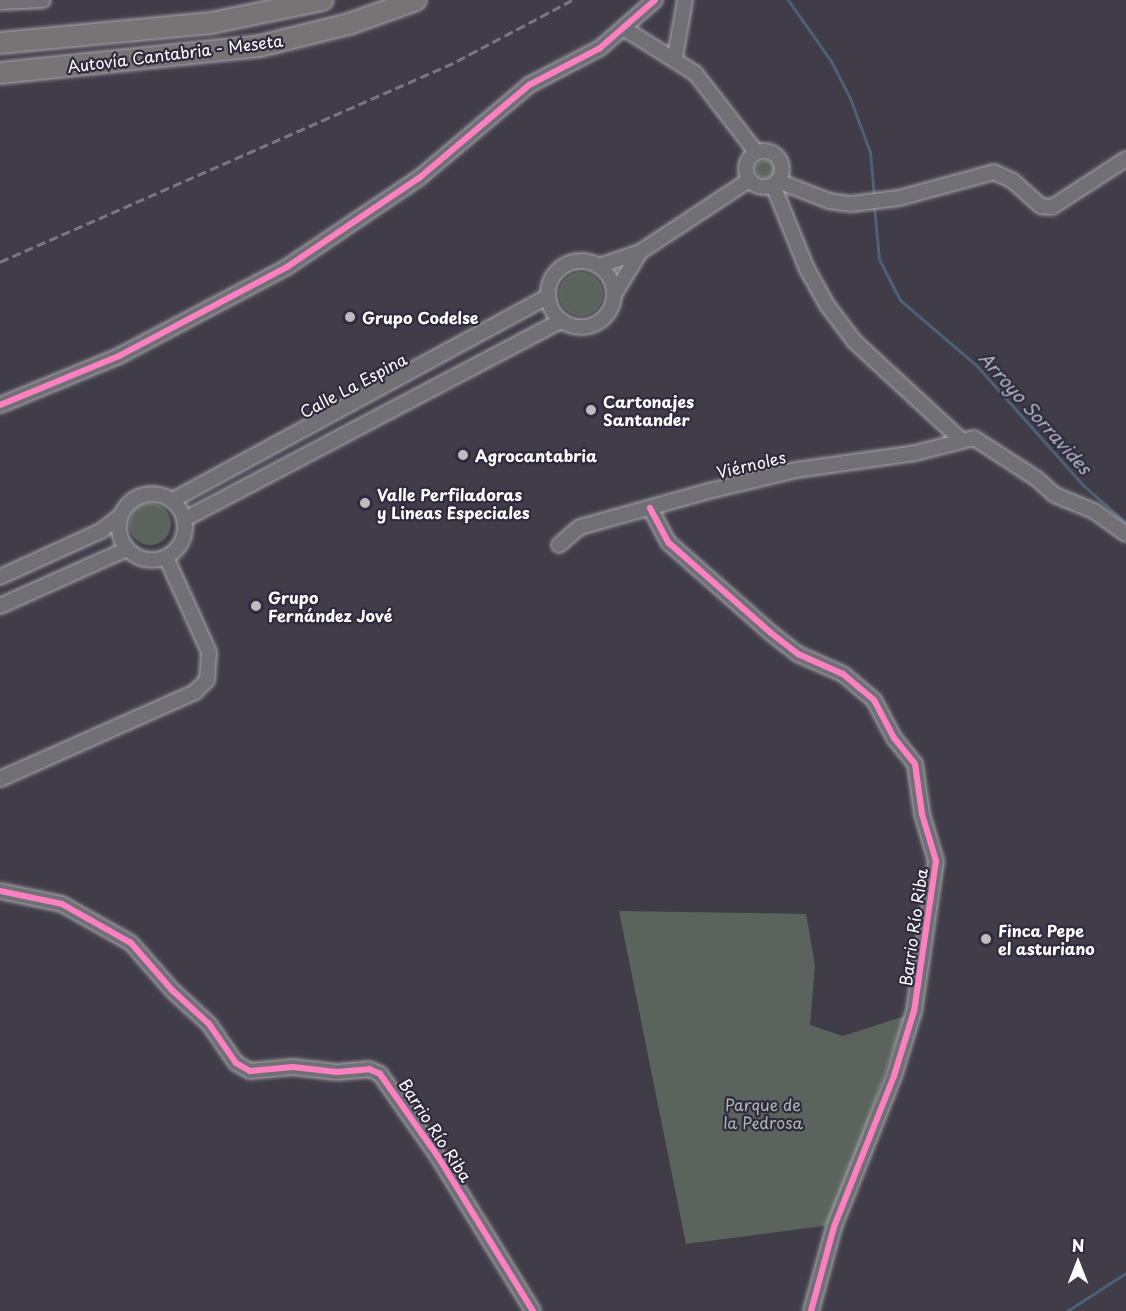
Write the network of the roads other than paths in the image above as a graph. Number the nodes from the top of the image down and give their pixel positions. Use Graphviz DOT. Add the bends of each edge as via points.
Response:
graph roads {
  1 [pos="43,0"];
  2 [pos="323,0"];
  3 [pos="416,0"];
  4 [pos="655,0"];
  5 [pos="685,0"];
  6 [pos="1,2"];
  7 [pos="625,29"];
  8 [pos="95,34"];
  9 [pos="0,35"];
  10 [pos="0,43"];
  11 [pos="260,46"];
  12 [pos="675,57"];
  13 [pos="0,73"];
  14 [pos="0,82"];
  15 [pos="756,152"];
  16 [pos="1126,159"];
  17 [pos="750,180"];
  18 [pos="775,183"];
  19 [pos="640,252"];
  20 [pos="599,266"];
  21 [pos="615,293"];
  22 [pos="547,297"];
  23 [pos="561,321"];
  24 [pos="0,405"];
  25 [pos="960,439"];
  26 [pos="173,500"];
  27 [pos="650,508"];
  28 [pos="119,517"];
  29 [pos="185,519"];
  30 [pos="1126,534"];
  31 [pos="559,545"];
  32 [pos="127,549"];
  33 [pos="166,557"];
  34 [pos="0,577"];
  35 [pos="0,606"];
  36 [pos="0,779"];
  37 [pos="0,891"];
  38 [pos="532,1311"];
  39 [pos="811,1311"];
  1 -- 6 [label="street"];
  2 -- 8 [label="highway, Autovía Cantabria - Meseta" via="237,19"];
  3 -- 11 [label="highway, Autovía Cantabria - Meseta" via="350,24"];
  4 -- 7 [label="street"];
  5 -- 12 [label="street"];
  7 -- 12 [label="street"];
  7 -- 24 [label="street" via="592,53 529,85 419,178 287,267 119,356"];
  8 -- 9 [label="highway"];
  8 -- 10 [label="highway, Autovía Cantabria - Meseta"];
  11 -- 13 [label="highway, Autovía Cantabria - Meseta"];
  11 -- 14 [label="highway" via="215,58"];
  12 -- 15 [label="street" via="695,73"];
  15 -- 17 [label="street" via="746,165"];
  15 -- 18 [label="street" via="768,151 779,158 782,170"];
  16 -- 18 [label="street" via="1052,207 1041,206 1013,181 994,172 865,204 829,201"];
  17 -- 18 [label="street" via="760,187"];
  17 -- 19 [label="street"];
  18 -- 25 [label="street" via="807,269 827,305 862,349"];
  19 -- 20 [label="street"];
  19 -- 21 [label="street"];
  20 -- 21 [label="street" via="612,282"];
  20 -- 22 [label="street" via="579,260 568,263 552,277"];
  21 -- 23 [label="street" via="601,321 581,328"];
  22 -- 23 [label="street"];
  22 -- 26 [label="street, Calle La Espina"];
  23 -- 29 [label="street"];
  25 -- 27 [label="street, Viérnoles" via="915,453 786,472"];
  25 -- 30 [label="street" via="984,442 1055,495 1094,511"];
  26 -- 28 [label="street" via="157,494 139,496 130,501"];
  26 -- 29 [label="street"];
  27 -- 31 [label="street, Viérnoles" via="580,527"];
  27 -- 39 [label="street, Barrio Río Riba" via="669,543 771,633 798,654 843,674 874,699 894,738 915,764 921,814 936,861 914,1011 894,1076 834,1227"];
  28 -- 32 [label="street" via="119,535"];
  28 -- 34 [label="street" via="101,531"];
  29 -- 33 [label="street" via="182,542"];
  32 -- 33 [label="street" via="145,560"];
  32 -- 35 [label="street"];
  33 -- 36 [label="street" via="209,652 207,680 195,692"];
  37 -- 38 [label="street, Barrio Río Riba" via="62,904 123,937 209,1024 236,1063 250,1071 292,1067 338,1072 369,1070 380,1074 442,1164"];
}
